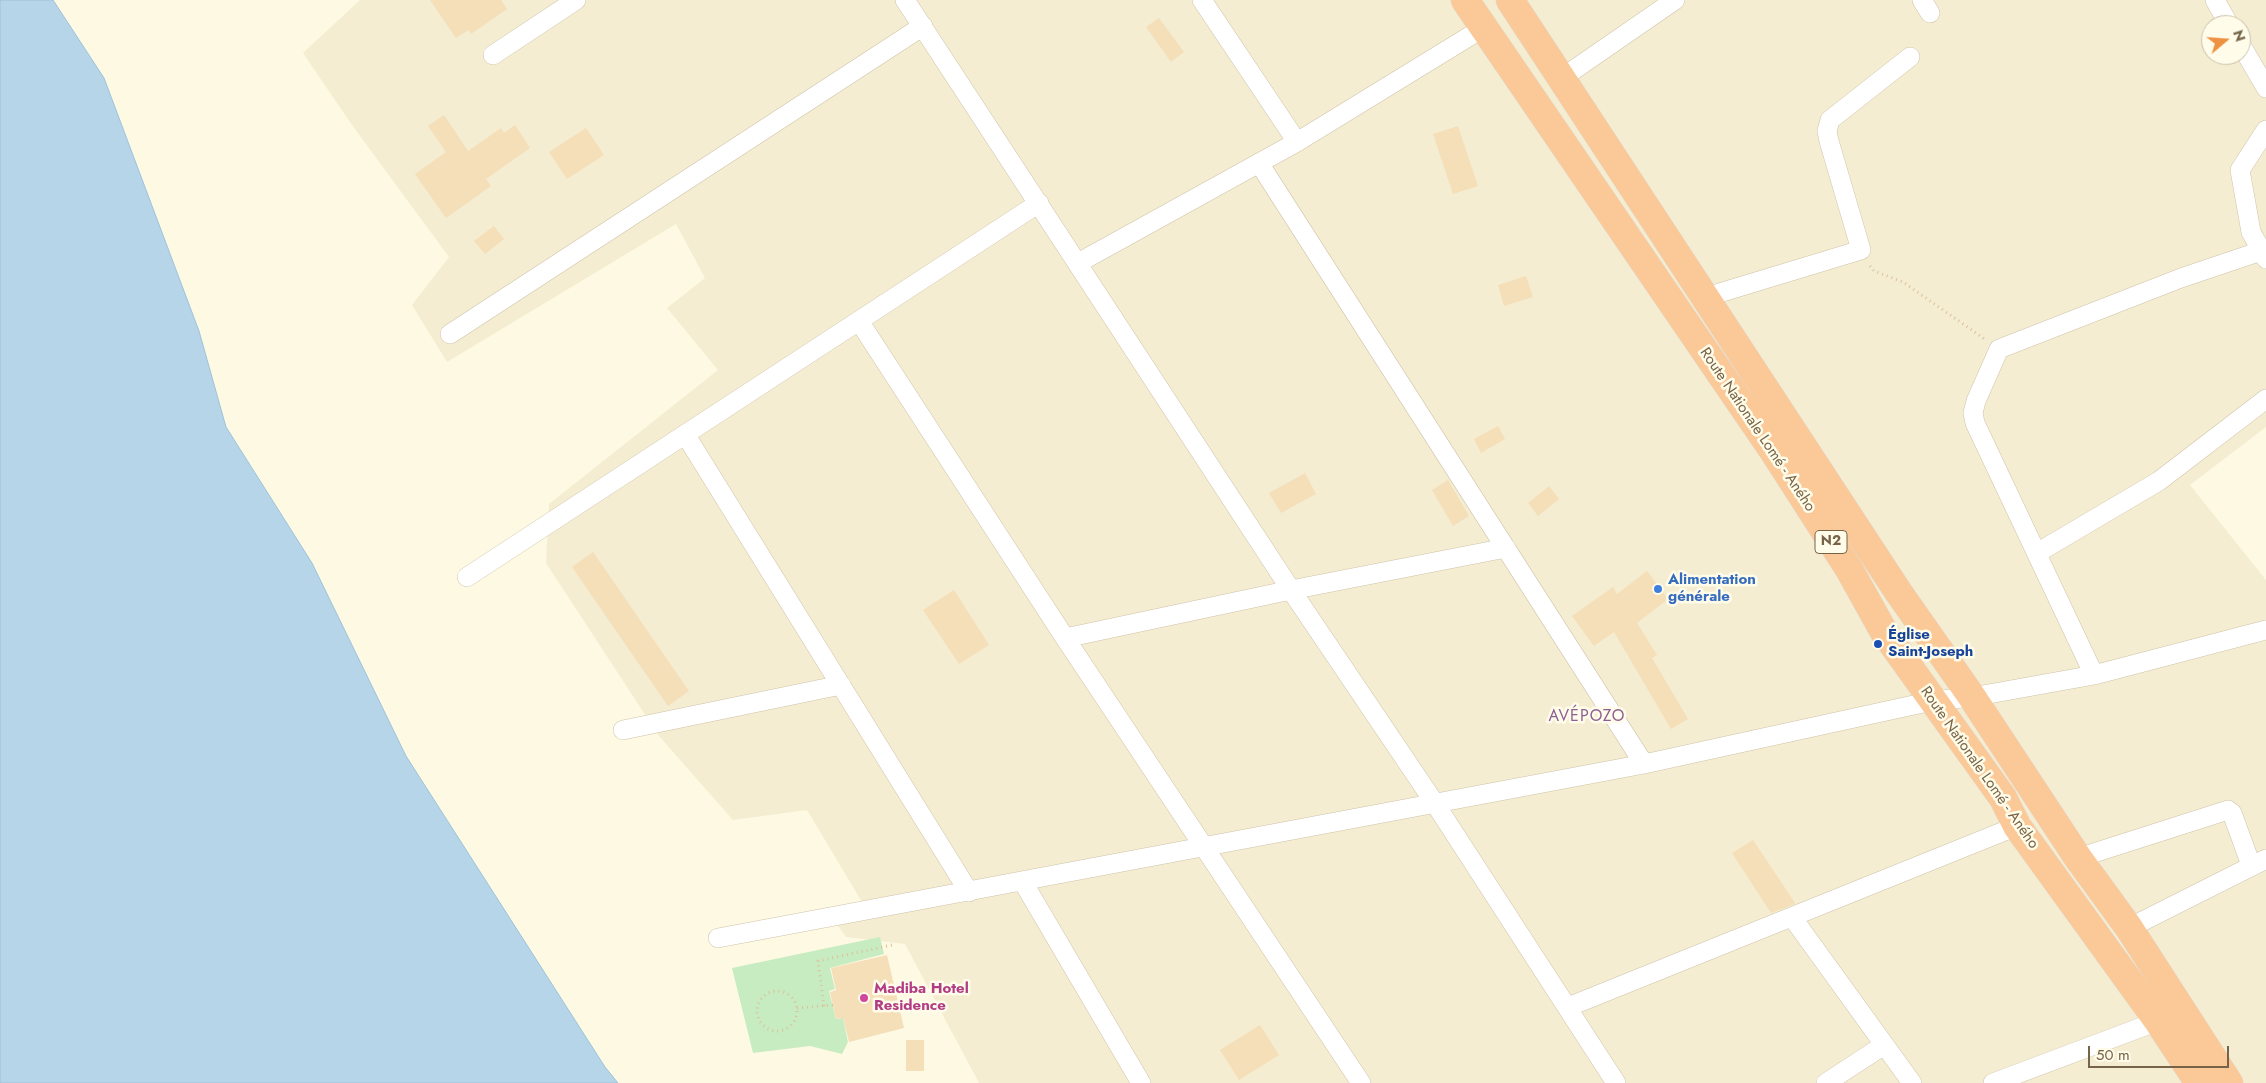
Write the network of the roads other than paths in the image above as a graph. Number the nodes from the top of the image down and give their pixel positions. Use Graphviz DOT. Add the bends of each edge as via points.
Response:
graph roads {
  1 [pos="576,0"];
  2 [pos="905,0"];
  3 [pos="1202,0"];
  4 [pos="1465,0"];
  5 [pos="1510,0"];
  6 [pos="1675,0"];
  7 [pos="2215,0"];
  8 [pos="2224,15"];
  9 [pos="923,26"];
  10 [pos="1483,28"];
  11 [pos="493,55"];
  12 [pos="1910,56"];
  13 [pos="2251,62"];
  14 [pos="1562,78"];
  15 [pos="2266,88"];
  16 [pos="2266,130"];
  17 [pos="1297,142"];
  18 [pos="1259,163"];
  19 [pos="1039,203"];
  20 [pos="2263,255"];
  21 [pos="1078,262"];
  22 [pos="1706,297"];
  23 [pos="859,321"];
  24 [pos="450,334"];
  25 [pos="2266,399"];
  26 [pos="685,434"];
  27 [pos="1506,548"];
  28 [pos="2037,553"];
  29 [pos="467,577"];
  30 [pos="1291,590"];
  31 [pos="2266,630"];
  32 [pos="1065,638"];
  33 [pos="2094,674"];
  34 [pos="841,685"];
  35 [pos="1972,697"];
  36 [pos="1932,701"];
  37 [pos="623,730"];
  38 [pos="1644,764"];
  39 [pos="1434,802"];
  40 [pos="2017,826"];
  41 [pos="1206,846"];
  42 [pos="2078,858"];
  43 [pos="2259,862"];
  44 [pos="1023,882"];
  45 [pos="969,892"];
  46 [pos="1792,917"];
  47 [pos="2128,928"];
  48 [pos="718,938"];
  49 [pos="1568,1007"];
  50 [pos="2158,1021"];
  51 [pos="1884,1045"];
  52 [pos="1610,1082"];
  53 [pos="1141,1083"];
  54 [pos="1361,1083"];
  55 [pos="1826,1083"];
  56 [pos="1912,1083"];
  57 [pos="1994,1083"];
  58 [pos="2199,1083"];
  59 [pos="2229,1083"];
  1 -- 11 [label="street"];
  2 -- 9 [label="street"];
  3 -- 17 [label="street"];
  4 -- 10 [label="highway, Route Nationale Lomé - Aného / N2"];
  5 -- 14 [label="highway, Route Nationale Lomé - Aného / N2"];
  6 -- 14 [label="street"];
  7 -- 8 [label="street"];
  9 -- 19 [label="street"];
  9 -- 24 [label="street"];
  10 -- 17 [label="street"];
  10 -- 36 [label="highway, Route Nationale Lomé - Aného / N2" via="1772,449 1849,569 1884,632"];
  12 -- 22 [label="street" via="1830,120 1827,131 1861,250"];
  13 -- 15 [label="street"];
  14 -- 22 [label="highway, Route Nationale Lomé - Aného / N2"];
  16 -- 20 [label="street" via="2240,170 2252,232"];
  17 -- 18 [label="street"];
  18 -- 21 [label="street"];
  18 -- 27 [label="street"];
  19 -- 21 [label="street"];
  19 -- 23 [label="street"];
  20 -- 28 [label="street" via="2181,278 1999,349 1976,401 1974,423"];
  21 -- 30 [label="street"];
  22 -- 35 [label="highway, Route Nationale Lomé - Aného / N2" via="1899,593"];
  23 -- 26 [label="street"];
  23 -- 32 [label="street"];
  25 -- 28 [label="street" via="2159,481"];
  26 -- 29 [label="street"];
  26 -- 34 [label="street"];
  27 -- 30 [label="street"];
  27 -- 38 [label="street"];
  28 -- 33 [label="street"];
  30 -- 32 [label="street"];
  30 -- 39 [label="street"];
  31 -- 33 [label="street"];
  32 -- 41 [label="street"];
  33 -- 35 [label="street"];
  34 -- 37 [label="street"];
  34 -- 45 [label="street"];
  35 -- 36 [label="street"];
  35 -- 42 [label="highway, Route Nationale Lomé - Aného / N2"];
  36 -- 38 [label="street"];
  36 -- 40 [label="highway, Route Nationale Lomé - Aného / N2" via="2003,798"];
  38 -- 39 [label="street"];
  39 -- 41 [label="street"];
  39 -- 49 [label="street"];
  40 -- 46 [label="street"];
  40 -- 50 [label="highway, Route Nationale Lomé - Aného / N2"];
  41 -- 44 [label="street"];
  41 -- 54 [label="street"];
  42 -- 43 [label="street" via="2228,810"];
  42 -- 47 [label="highway, Route Nationale Lomé - Aného / N2"];
  43 -- 47 [label="street"];
  44 -- 45 [label="street"];
  44 -- 53 [label="street"];
  45 -- 48 [label="street"];
  46 -- 49 [label="street"];
  46 -- 51 [label="street"];
  47 -- 59 [label="highway, Route Nationale Lomé - Aného / N2"];
  49 -- 52 [label="street"];
  50 -- 57 [label="street"];
  50 -- 58 [label="highway, Route Nationale Lomé - Aného / N2"];
  51 -- 55 [label="street"];
  51 -- 56 [label="street"];
}
